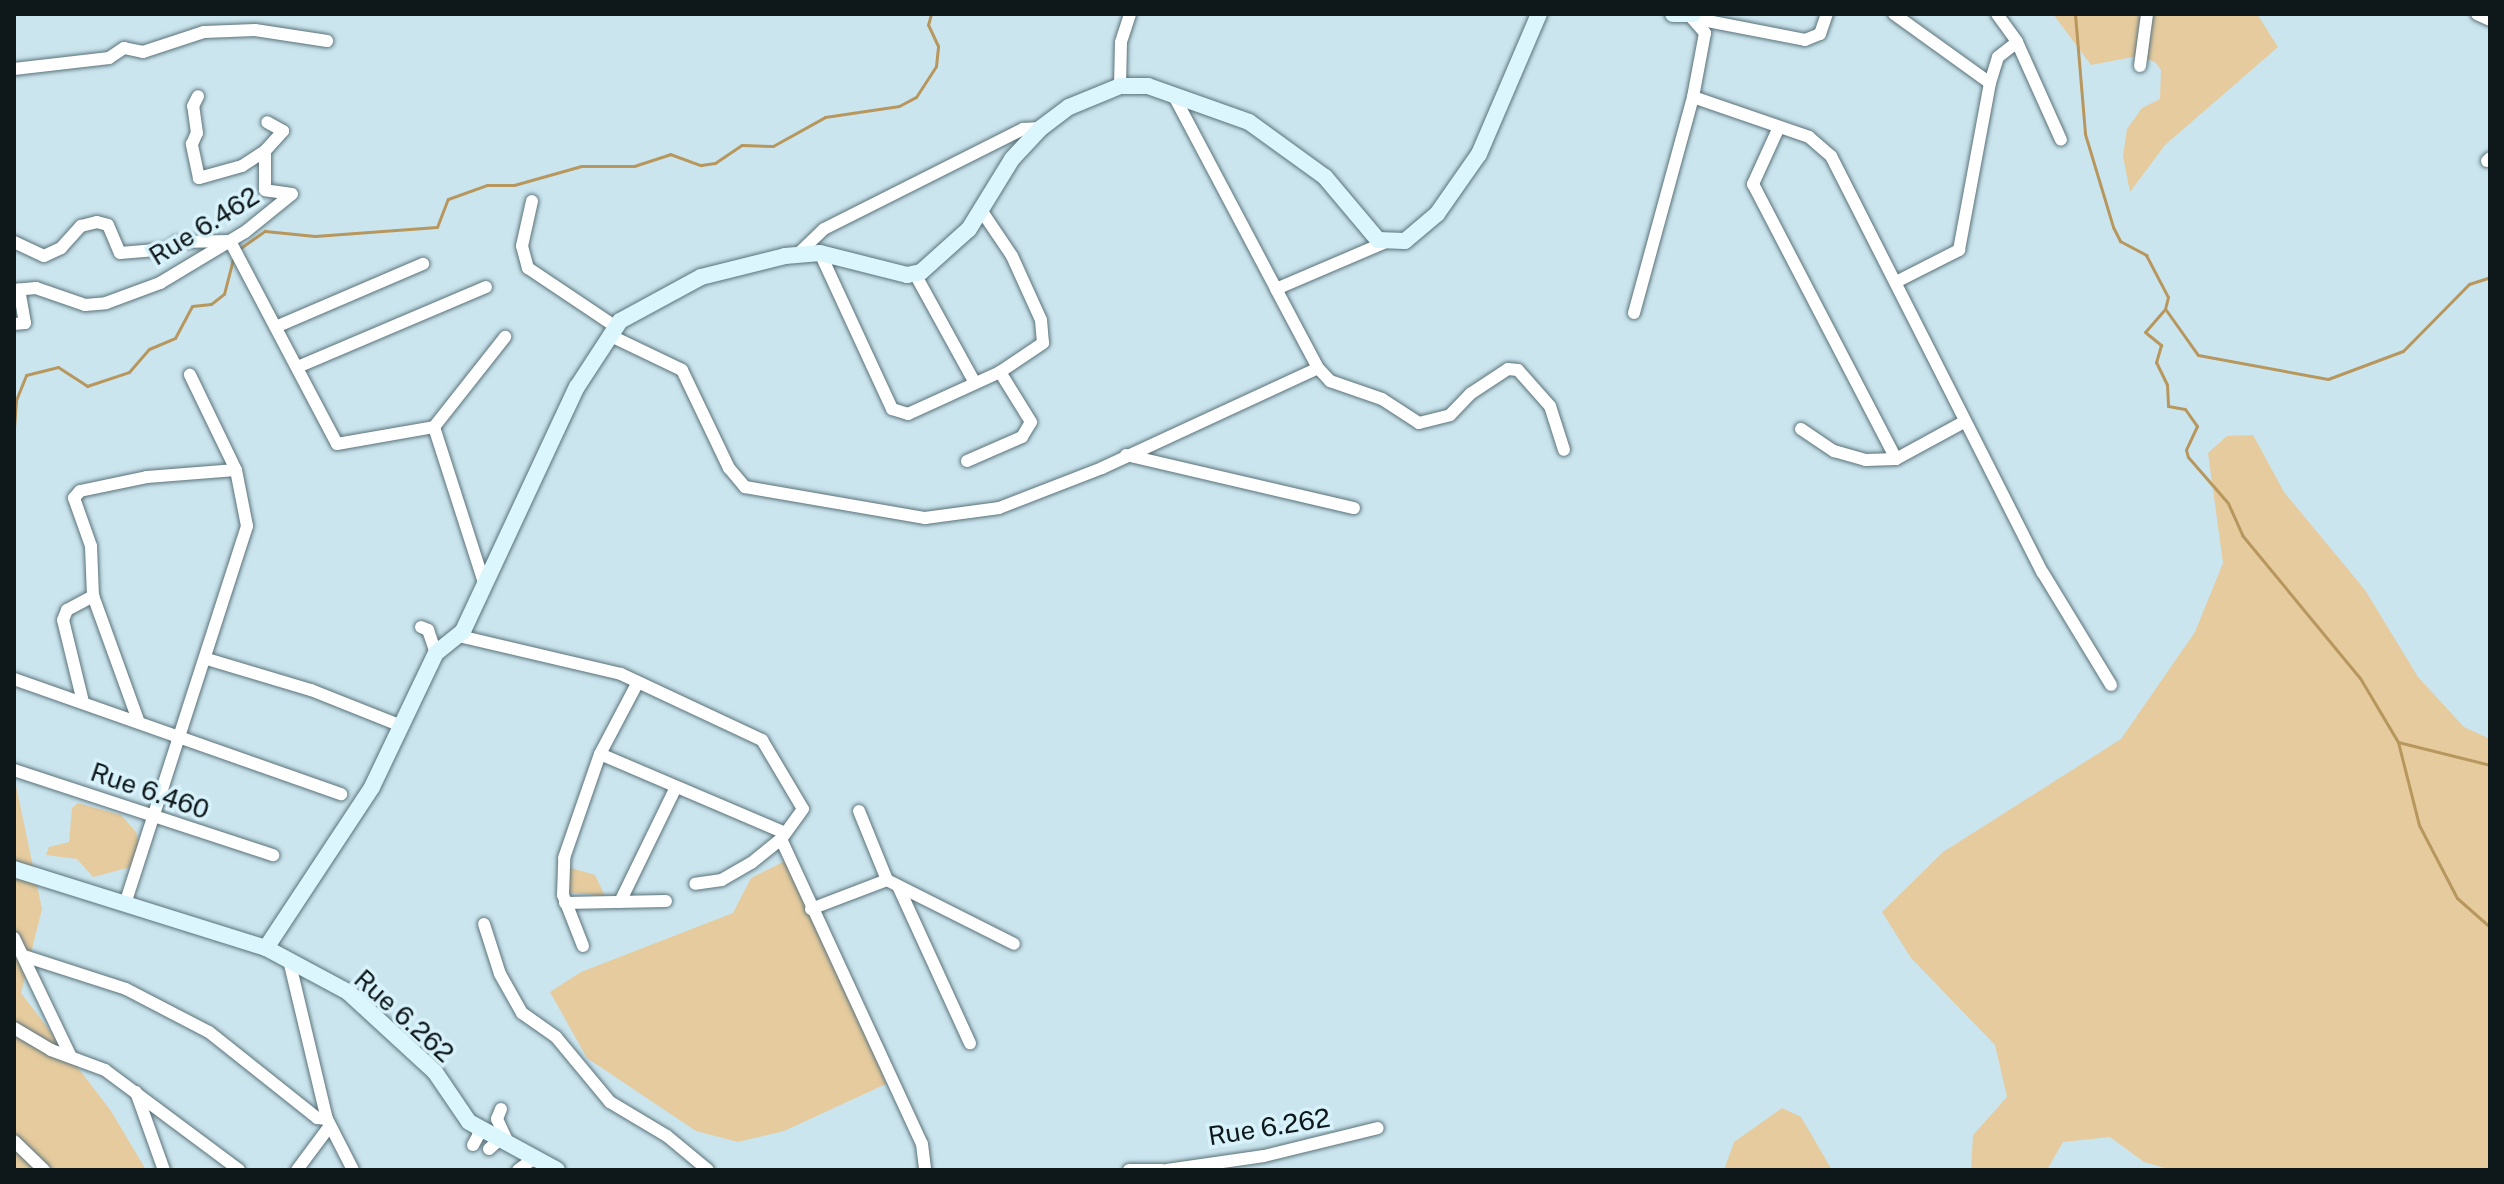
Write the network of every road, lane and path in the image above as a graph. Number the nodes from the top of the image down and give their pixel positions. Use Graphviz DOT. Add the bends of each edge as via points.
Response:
graph roads {
  1 [pos="1130,14"];
  2 [pos="1539,14"];
  3 [pos="1673,14"];
  4 [pos="1827,14"];
  5 [pos="1894,14"];
  6 [pos="1997,14"];
  7 [pos="2147,14"];
  8 [pos="2477,14"];
  9 [pos="1692,16"];
  10 [pos="2490,20"];
  11 [pos="327,41"];
  12 [pos="2017,42"];
  13 [pos="2140,66"];
  14 [pos="14,69"];
  15 [pos="1990,83"];
  16 [pos="1120,86"];
  17 [pos="198,96"];
  18 [pos="1174,96"];
  19 [pos="1693,97"];
  20 [pos="267,122"];
  21 [pos="1779,127"];
  22 [pos="1041,128"];
  23 [pos="2061,140"];
  24 [pos="265,151"];
  25 [pos="532,201"];
  26 [pos="983,213"];
  27 [pos="230,241"];
  28 [pos="14,242"];
  29 [pos="1384,243"];
  30 [pos="820,253"];
  31 [pos="797,255"];
  32 [pos="423,264"];
  33 [pos="915,274"];
  34 [pos="1896,282"];
  35 [pos="486,287"];
  36 [pos="1276,289"];
  37 [pos="17,290"];
  38 [pos="1634,313"];
  39 [pos="14,324"];
  40 [pos="278,326"];
  41 [pos="612,331"];
  42 [pos="505,337"];
  43 [pos="300,366"];
  44 [pos="1318,368"];
  45 [pos="1000,372"];
  46 [pos="190,375"];
  47 [pos="975,383"];
  48 [pos="1964,422"];
  49 [pos="434,427"];
  50 [pos="1801,429"];
  51 [pos="1564,450"];
  52 [pos="1126,455"];
  53 [pos="1896,459"];
  54 [pos="967,461"];
  55 [pos="236,470"];
  56 [pos="1354,508"];
  57 [pos="485,586"];
  58 [pos="93,596"];
  59 [pos="421,627"];
  60 [pos="459,636"];
  61 [pos="436,653"];
  62 [pos="207,659"];
  63 [pos="14,679"];
  64 [pos="638,682"];
  65 [pos="2111,685"];
  66 [pos="83,702"];
  67 [pos="138,720"];
  68 [pos="399,725"];
  69 [pos="180,737"];
  70 [pos="600,754"];
  71 [pos="14,770"];
  72 [pos="676,787"];
  73 [pos="341,794"];
  74 [pos="859,811"];
  75 [pos="155,818"];
  76 [pos="783,836"];
  77 [pos="273,855"];
  78 [pos="14,869"];
  79 [pos="892,883"];
  80 [pos="695,884"];
  81 [pos="666,901"];
  82 [pos="620,902"];
  83 [pos="565,903"];
  84 [pos="125,904"];
  85 [pos="811,909"];
  86 [pos="484,924"];
  87 [pos="14,938"];
  88 [pos="1014,944"];
  89 [pos="583,946"];
  90 [pos="266,948"];
  91 [pos="24,956"];
  92 [pos="289,960"];
  93 [pos="14,1028"];
  94 [pos="970,1043"];
  95 [pos="70,1055"];
  96 [pos="136,1092"];
  97 [pos="501,1109"];
  98 [pos="328,1123"];
  99 [pos="476,1126"];
  100 [pos="1378,1128"];
  101 [pos="14,1141"];
  102 [pos="473,1145"];
  103 [pos="500,1145"];
  104 [pos="549,1168"];
  105 [pos="44,1170"];
  106 [pos="164,1170"];
  107 [pos="239,1170"];
  108 [pos="297,1170"];
  109 [pos="353,1170"];
  110 [pos="518,1170"];
  111 [pos="708,1170"];
  112 [pos="925,1170"];
  113 [pos="1129,1170"];
  114 [pos="1164,1170"];
  1 -- 16 [label="street" via="1121,42"];
  2 -- 29 [label="street" via="1479,154 1424,227 1405,241"];
  3 -- 9 [label="street"];
  4 -- 9 [label="street" via="1820,34 1805,40"];
  5 -- 15 [label="street"];
  6 -- 12 [label="street"];
  7 -- 13 [label="street"];
  8 -- 10 [label="street"];
  9 -- 19 [label="street" via="1705,33"];
  11 -- 14 [label="street" via="255,30 204,32 143,52 124,48 109,58"];
  12 -- 15 [label="street" via="1998,57"];
  12 -- 23 [label="street"];
  15 -- 34 [label="street" via="1959,250"];
  16 -- 18 [label="street" via="1148,86"];
  16 -- 22 [label="street" via="1091,95"];
  17 -- 24 [label="street, Rue 6.462" via="192,144 199,178 242,166"];
  18 -- 29 [label="street" via="1249,122 1292,149"];
  18 -- 36 [label="street"];
  19 -- 21 [label="street"];
  19 -- 38 [label="street"];
  20 -- 24 [label="street" via="283,131"];
  21 -- 34 [label="street" via="1809,137 1831,156"];
  21 -- 53 [label="street" via="1753,184"];
  22 -- 26 [label="street" via="1012,159"];
  22 -- 31 [label="street" via="1023,129 824,229"];
  24 -- 27 [label="street, Rue 6.462" via="265,190 292,194"];
  25 -- 41 [label="street" via="522,246 528,268"];
  26 -- 33 [label="street" via="946,253"];
  26 -- 45 [label="street" via="1012,256 1045,335 1040,349"];
  27 -- 28 [label="street" via="177,242 168,249 120,253 108,225 97,222 81,226 61,248 44,256"];
  27 -- 37 [label="street, Rue 6.462" via="160,283 96,306 36,288"];
  27 -- 40 [label="street"];
  29 -- 36 [label="street"];
  30 -- 31 [label="street"];
  30 -- 33 [label="street"];
  30 -- 47 [label="street" via="892,409 908,414"];
  31 -- 41 [label="street" via="701,277"];
  32 -- 40 [label="street"];
  33 -- 47 [label="street"];
  34 -- 48 [label="street"];
  35 -- 43 [label="street"];
  36 -- 44 [label="street"];
  37 -- 39 [label="street" via="25,323"];
  40 -- 43 [label="street"];
  41 -- 52 [label="street" via="682,370 737,480 775,496 925,518 999,508"];
  41 -- 57 [label="street" via="577,387"];
  42 -- 49 [label="street"];
  43 -- 49 [label="street" via="337,444"];
  44 -- 51 [label="street" via="1330,381 1382,399 1419,423 1442,420 1508,369 1518,370 1550,406"];
  44 -- 52 [label="street"];
  45 -- 47 [label="street"];
  45 -- 54 [label="street" via="1031,422 1022,437"];
  46 -- 55 [label="street"];
  48 -- 53 [label="street"];
  48 -- 65 [label="street" via="2043,573"];
  49 -- 57 [label="street"];
  50 -- 53 [label="street" via="1834,451 1866,460"];
  52 -- 56 [label="street"];
  55 -- 58 [label="street" via="147,477 80,491 74,501 91,546"];
  55 -- 62 [label="street" via="247,526"];
  57 -- 60 [label="street"];
  58 -- 66 [label="street" via="67,610 63,620"];
  58 -- 67 [label="street"];
  59 -- 61 [label="street" via="428,630"];
  60 -- 61 [label="street"];
  60 -- 64 [label="street"];
  61 -- 68 [label="street"];
  62 -- 68 [label="street" via="311,690"];
  62 -- 69 [label="street"];
  63 -- 66 [label="street"];
  64 -- 70 [label="street"];
  64 -- 76 [label="street" via="762,740 803,809"];
  66 -- 67 [label="street"];
  67 -- 69 [label="street"];
  68 -- 90 [label="street" via="372,787"];
  69 -- 73 [label="street"];
  69 -- 75 [label="street"];
  70 -- 72 [label="street"];
  70 -- 83 [label="street" via="564,858"];
  71 -- 75 [label="street, Rue 6.460"];
  72 -- 76 [label="street"];
  72 -- 82 [label="street"];
  74 -- 79 [label="street"];
  75 -- 77 [label="street, Rue 6.460"];
  75 -- 84 [label="street"];
  76 -- 80 [label="street" via="722,880"];
  76 -- 85 [label="street"];
  78 -- 84 [label="street, Rue 6.262"];
  79 -- 85 [label="street"];
  79 -- 88 [label="street"];
  79 -- 94 [label="street"];
  81 -- 82 [label="street"];
  82 -- 83 [label="street"];
  83 -- 89 [label="street"];
  84 -- 90 [label="street, Rue 6.262"];
  85 -- 112 [label="street" via="922,1144"];
  86 -- 111 [label="street" via="500,974 522,1013 556,1037 610,1102 667,1136"];
  87 -- 91 [label="street"];
  90 -- 92 [label="street, Rue 6.262"];
  91 -- 95 [label="street"];
  91 -- 98 [label="street" via="126,989 186,1018"];
  92 -- 98 [label="street"];
  92 -- 99 [label="street, Rue 6.262" via="348,992 435,1072"];
  93 -- 95 [label="street"];
  95 -- 96 [label="street" via="105,1070"];
  96 -- 106 [label="street"];
  96 -- 107 [label="street"];
  97 -- 103 [label="street"];
  98 -- 108 [label="street"];
  98 -- 109 [label="street"];
  99 -- 102 [label="street" via="479,1134"];
  99 -- 103 [label="street, Rue 6.262"];
  100 -- 114 [label="street, Rue 6.262" via="1264,1156"];
  101 -- 105 [label="street"];
  103 -- 104 [label="street, Rue 6.262"];
  104 -- 110 [label="street" via="532,1160"];
  113 -- 114 [label="street, Rue 6.262"];
}
